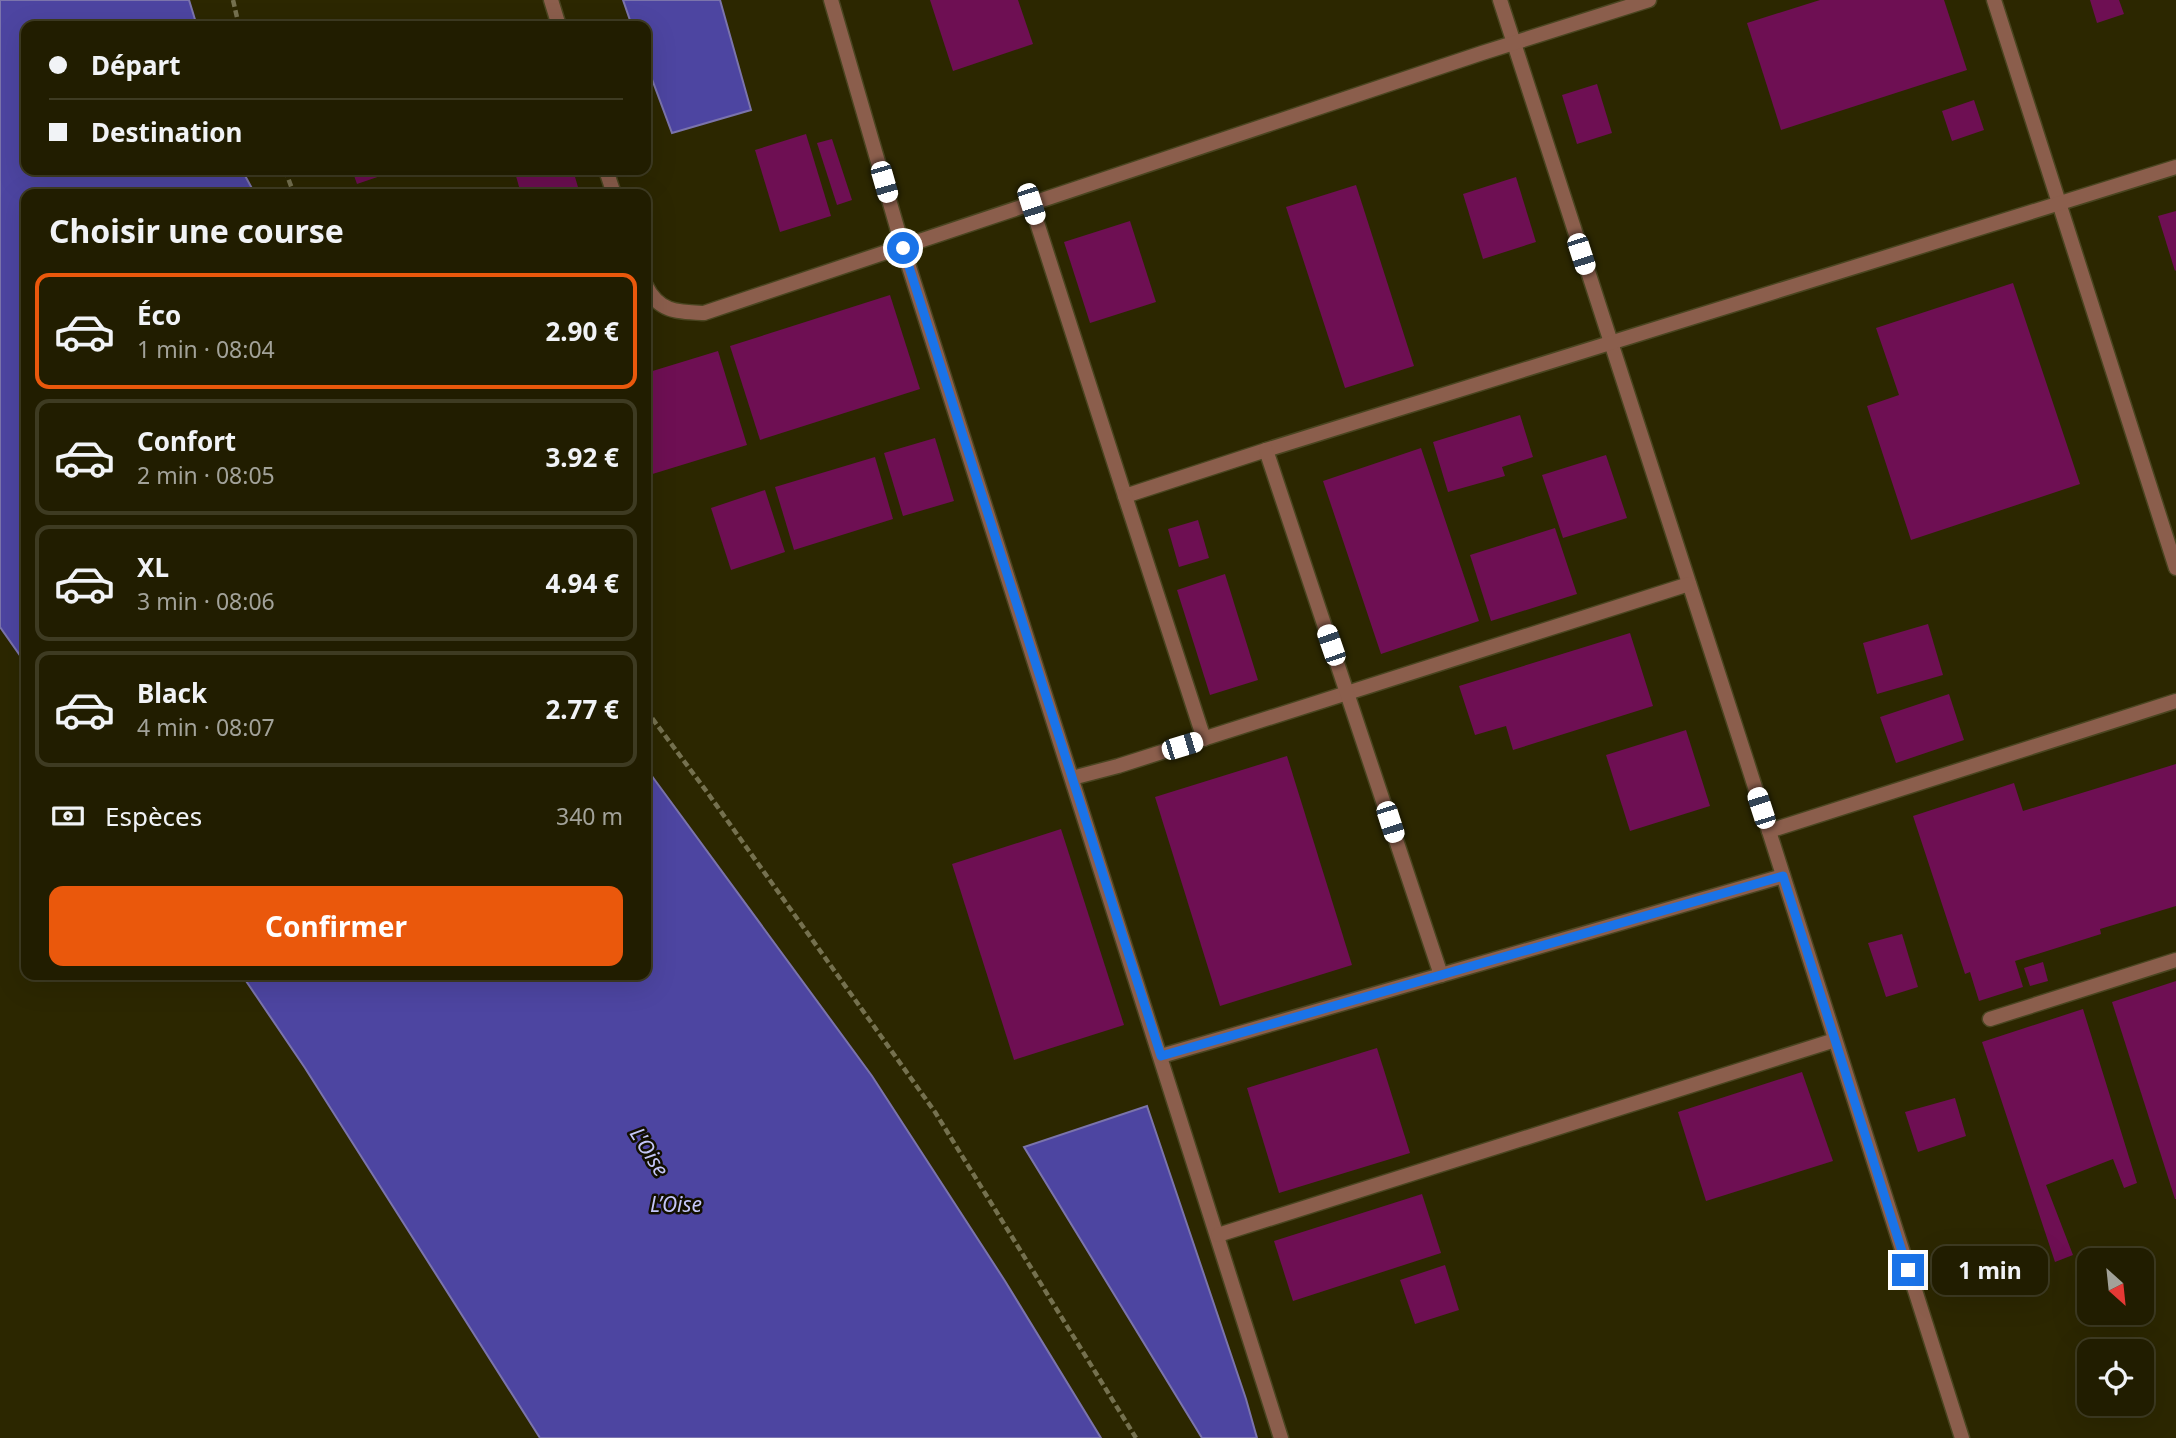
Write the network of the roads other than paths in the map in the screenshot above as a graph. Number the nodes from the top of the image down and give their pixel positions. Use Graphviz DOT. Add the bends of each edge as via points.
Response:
graph roads {
  1 [pos="551,0"];
  2 [pos="831,0"];
  3 [pos="1500,0"];
  4 [pos="1649,0"];
  5 [pos="1994,0"];
  6 [pos="557,21"];
  7 [pos="1512,44"];
  8 [pos="2176,167"];
  9 [pos="2059,203"];
  10 [pos="1031,204"];
  11 [pos="903,248"];
  12 [pos="651,297"];
  13 [pos="1610,343"];
  14 [pos="1266,450"];
  15 [pos="1125,496"];
  16 [pos="2176,568"];
  17 [pos="1689,584"];
  18 [pos="1347,694"];
  19 [pos="2176,701"];
  20 [pos="1204,739"];
  21 [pos="1072,778"];
  22 [pos="1769,831"];
  23 [pos="1783,876"];
  24 [pos="2176,960"];
  25 [pos="1441,975"];
  26 [pos="1990,1018"];
  27 [pos="1835,1040"];
  28 [pos="1161,1056"];
  29 [pos="1218,1235"];
  30 [pos="1281,1438"];
  31 [pos="1962,1438"];
  1 -- 6 [label="lane"];
  2 -- 11 [label="lane"];
  3 -- 7 [label="lane"];
  4 -- 7 [label="lane"];
  5 -- 9 [label="lane"];
  7 -- 10 [label="lane"];
  7 -- 13 [label="lane"];
  8 -- 9 [label="lane"];
  9 -- 13 [label="lane"];
  9 -- 16 [label="lane"];
  10 -- 11 [label="lane"];
  10 -- 15 [label="lane"];
  11 -- 12 [label="lane" via="704,313 677,312"];
  11 -- 21 [label="lane"];
  13 -- 14 [label="lane"];
  13 -- 17 [label="lane"];
  14 -- 15 [label="lane"];
  14 -- 18 [label="lane"];
  15 -- 20 [label="lane"];
  17 -- 18 [label="lane"];
  17 -- 22 [label="lane"];
  18 -- 20 [label="lane"];
  18 -- 25 [label="lane"];
  19 -- 22 [label="lane"];
  20 -- 21 [label="lane"];
  21 -- 28 [label="lane"];
  22 -- 23 [label="lane"];
  23 -- 25 [label="lane"];
  23 -- 27 [label="lane"];
  24 -- 26 [label="lane"];
  25 -- 28 [label="lane"];
  27 -- 29 [label="lane"];
  27 -- 31 [label="lane"];
  28 -- 29 [label="lane"];
  29 -- 30 [label="lane"];
}
